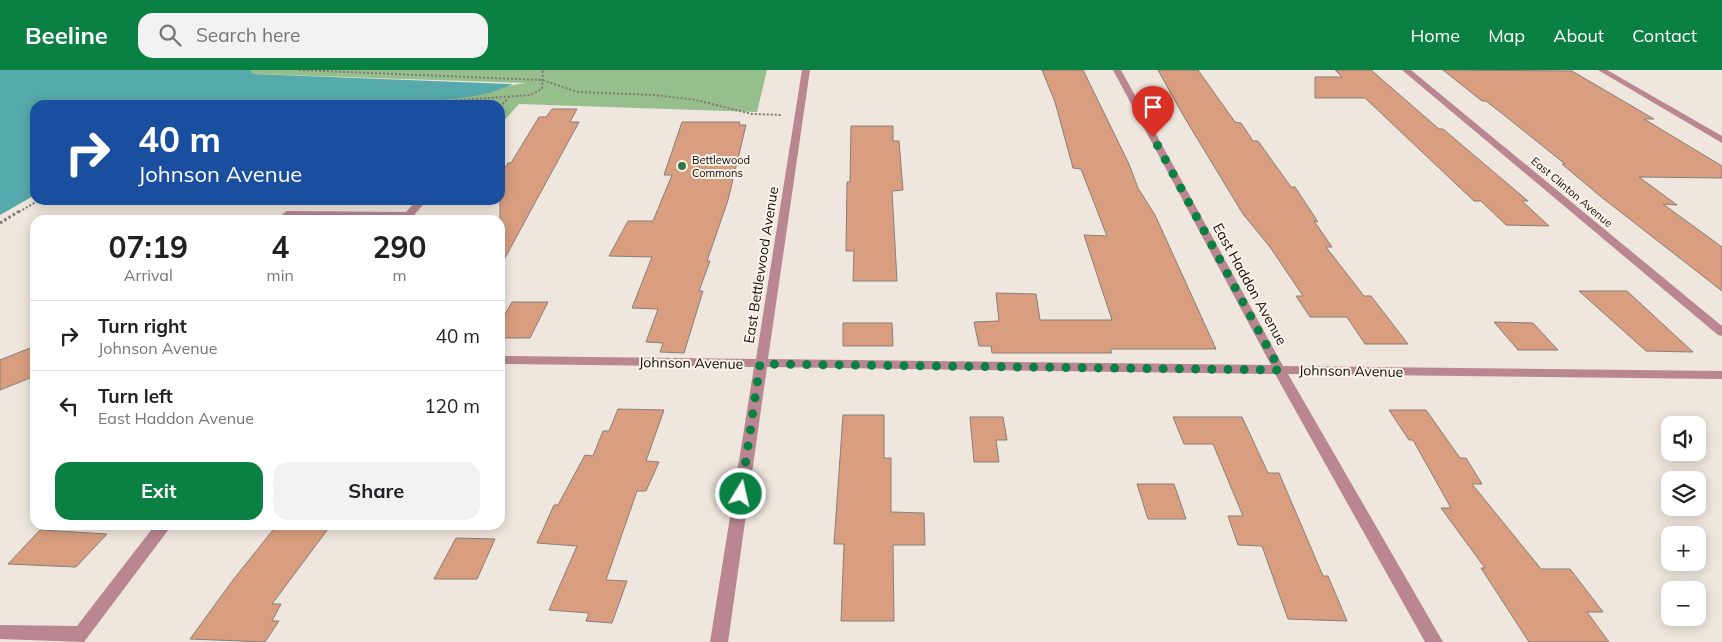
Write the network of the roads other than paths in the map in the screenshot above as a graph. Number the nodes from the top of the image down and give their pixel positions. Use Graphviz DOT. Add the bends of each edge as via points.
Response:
graph roads {
  1 [pos="806,70"];
  2 [pos="1117,70"];
  3 [pos="1406,70"];
  4 [pos="1602,70"];
  5 [pos="1722,140"];
  6 [pos="418,205"];
  7 [pos="287,214"];
  8 [pos="317,215"];
  9 [pos="410,215"];
  10 [pos="1722,332"];
  11 [pos="505,360"];
  12 [pos="760,364"];
  13 [pos="1280,370"];
  14 [pos="1722,375"];
  15 [pos="160,530"];
  16 [pos="0,632"];
  17 [pos="78,637"];
  18 [pos="719,642"];
  19 [pos="1434,642"];
  1 -- 12 [label="street, East Bettlewood Avenue"];
  2 -- 13 [label="street, East Haddon Avenue"];
  3 -- 10 [label="street, East Clinton Avenue"];
  4 -- 5 [label="street"];
  6 -- 9 [label="street"];
  7 -- 8 [label="street"];
  11 -- 12 [label="street, Johnson Avenue"];
  12 -- 13 [label="street, Johnson Avenue"];
  12 -- 18 [label="street, East Bettlewood Avenue"];
  13 -- 14 [label="street, Johnson Avenue"];
  13 -- 19 [label="street, East Haddon Avenue"];
  15 -- 17 [label="street"];
  16 -- 17 [label="street"];
}
